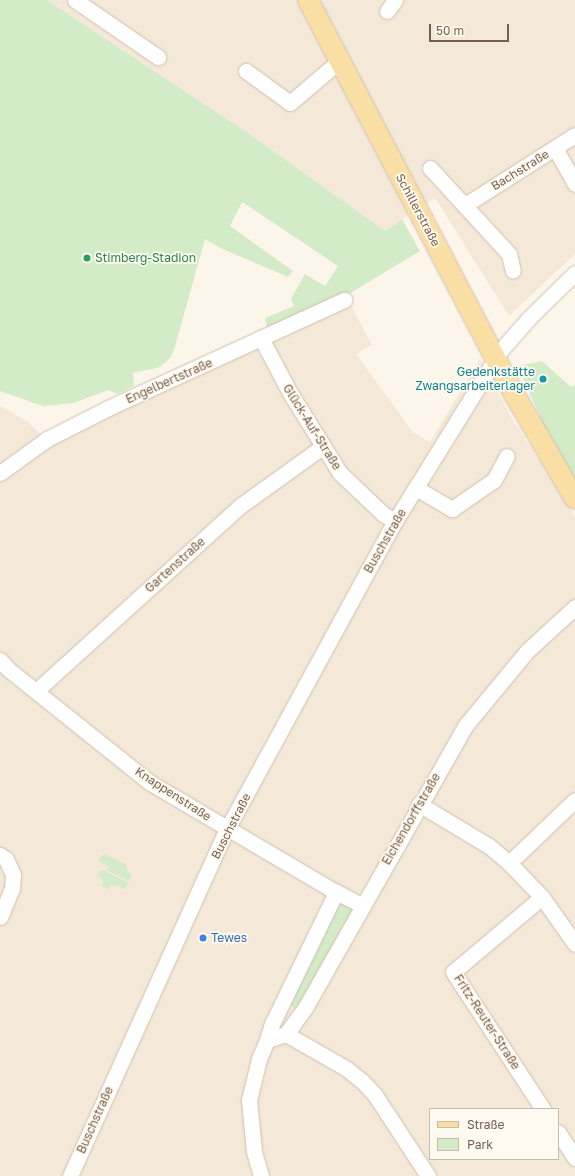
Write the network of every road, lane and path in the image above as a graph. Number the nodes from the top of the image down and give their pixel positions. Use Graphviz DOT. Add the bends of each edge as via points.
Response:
graph roads {
  1 [pos="75,0"];
  2 [pos="308,0"];
  3 [pos="158,57"];
  4 [pos="339,61"];
  5 [pos="246,71"];
  6 [pos="575,135"];
  7 [pos="555,148"];
  8 [pos="430,168"];
  9 [pos="575,184"];
  10 [pos="466,205"];
  11 [pos="513,271"];
  12 [pos="575,273"];
  13 [pos="344,300"];
  14 [pos="261,338"];
  15 [pos="496,360"];
  16 [pos="322,447"];
  17 [pos="507,456"];
  18 [pos="0,473"];
  19 [pos="416,488"];
  20 [pos="575,499"];
  21 [pos="395,521"];
  22 [pos="575,607"];
  23 [pos="0,660"];
  24 [pos="36,691"];
  25 [pos="575,800"];
  26 [pos="419,804"];
  27 [pos="227,829"];
  28 [pos="0,855"];
  29 [pos="509,863"];
  30 [pos="336,892"];
  31 [pos="542,897"];
  32 [pos="362,905"];
  33 [pos="0,917"];
  34 [pos="575,944"];
  35 [pos="286,1034"];
  36 [pos="267,1040"];
  37 [pos="542,1108"];
  38 [pos="559,1134"];
  39 [pos="575,1158"];
  40 [pos="70,1176"];
  41 [pos="261,1176"];
  42 [pos="428,1176"];
  1 -- 3 [label="street"];
  2 -- 4 [label="main road, Schillerstraße"];
  4 -- 5 [label="street" via="290,103"];
  4 -- 15 [label="main road, Schillerstraße"];
  6 -- 7 [label="street, Bachstraße"];
  7 -- 9 [label="street"];
  7 -- 10 [label="street, Bachstraße"];
  8 -- 10 [label="street"];
  10 -- 11 [label="street" via="509,254"];
  12 -- 15 [label="street" via="529,318"];
  13 -- 14 [label="street, Engelbertstraße"];
  14 -- 16 [label="street, Glück-Auf-Straße"];
  14 -- 18 [label="street, Engelbertstraße" via="108,408 48,439"];
  15 -- 19 [label="street, Buschstraße"];
  15 -- 20 [label="main road, Schillerstraße" via="548,456"];
  16 -- 21 [label="street, Glück-Auf-Straße" via="357,491 385,516"];
  16 -- 24 [label="street, Gartenstraße" via="240,506"];
  17 -- 19 [label="street" via="494,480 452,509"];
  19 -- 21 [label="street, Buschstraße"];
  21 -- 27 [label="street, Buschstraße"];
  22 -- 26 [label="street, Eichendorffstraße" via="527,651 494,688 465,726"];
  23 -- 24 [label="street, Knappenstraße"];
  24 -- 27 [label="street, Knappenstraße" via="149,782"];
  25 -- 29 [label="street"];
  26 -- 29 [label="street" via="489,846"];
  26 -- 32 [label="street, Eichendorffstraße"];
  27 -- 30 [label="street, Knappenstraße"];
  27 -- 40 [label="street, Buschstraße"];
  28 -- 33 [label="street" via="6,860 13,875 12,888"];
  29 -- 31 [label="street"];
  30 -- 32 [label="street, Knappenstraße"];
  30 -- 36 [label="street" via="272,1024"];
  31 -- 34 [label="street"];
  31 -- 37 [label="street, Fritz-Reuter-Straße" via="453,972"];
  32 -- 35 [label="street, Eichendorffstraße" via="305,1008"];
  35 -- 36 [label="street"];
  35 -- 42 [label="street" via="347,1069 362,1081 375,1095"];
  36 -- 41 [label="street" via="259,1059 249,1100 254,1151"];
  38 -- 39 [label="street"];
}
